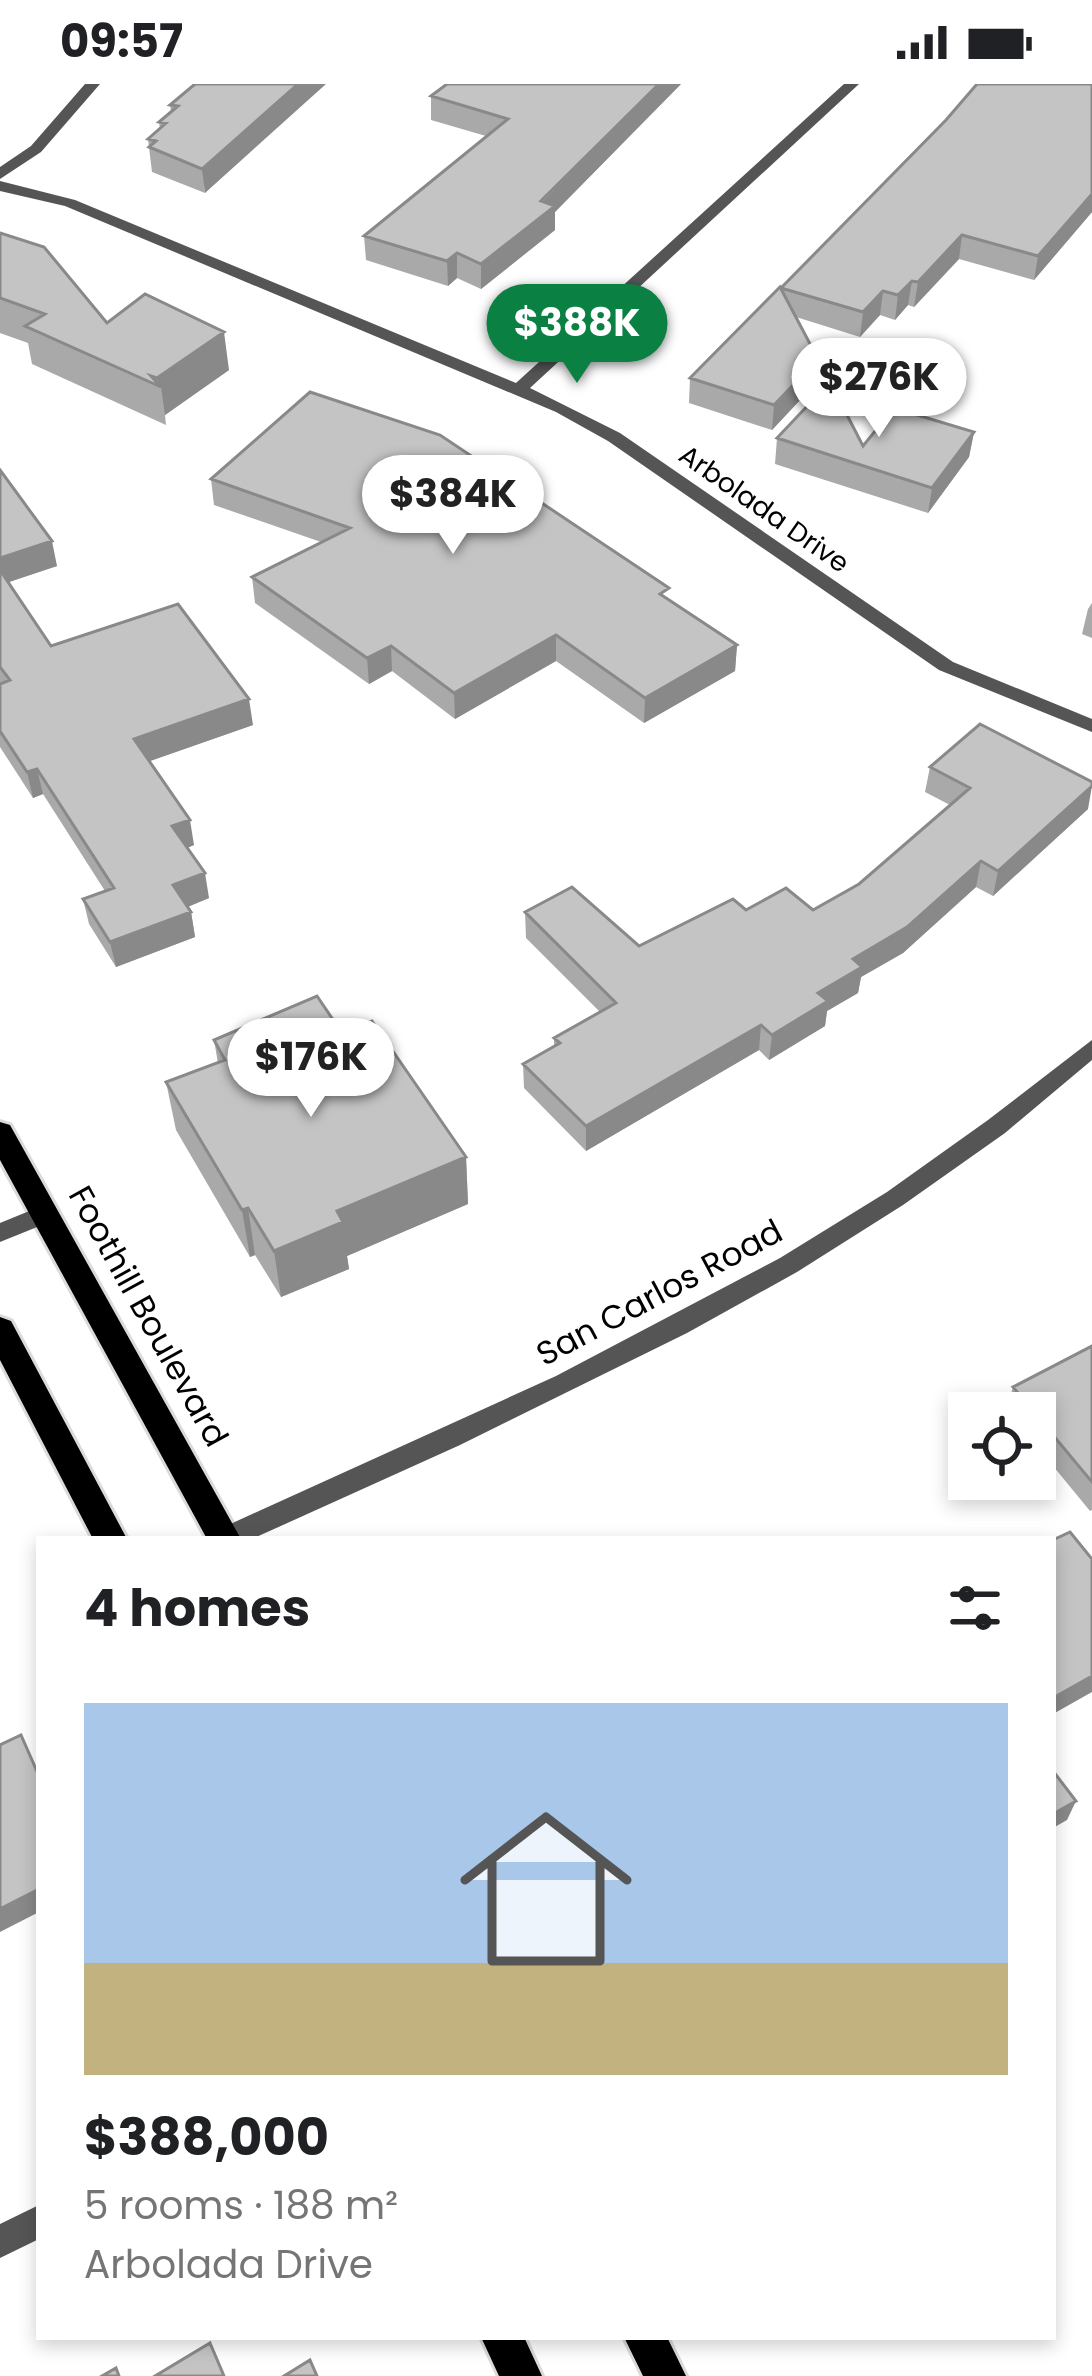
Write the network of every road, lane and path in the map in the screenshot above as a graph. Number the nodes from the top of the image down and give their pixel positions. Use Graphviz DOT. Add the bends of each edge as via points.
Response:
graph roads {
  1 [pos="93,84"];
  2 [pos="852,84"];
  3 [pos="0,174"];
  4 [pos="0,186"];
  5 [pos="519,389"];
  6 [pos="1092,726"];
  7 [pos="1092,1048"];
  8 [pos="0,1133"];
  9 [pos="44,1214"];
  10 [pos="0,1233"];
  11 [pos="0,1330"];
  12 [pos="108,1536"];
  13 [pos="222,1536"];
  14 [pos="230,1536"];
  15 [pos="36,2223"];
  16 [pos="0,2242"];
  17 [pos="503,2340"];
  18 [pos="647,2340"];
  19 [pos="521,2376"];
  20 [pos="665,2376"];
  1 -- 3 [label="street" via="36,149"];
  2 -- 5 [label="street"];
  4 -- 5 [label="street, Arbolada Drive" via="70,203"];
  5 -- 6 [label="street, Arbolada Drive" via="614,437 946,666"];
  7 -- 14 [label="street, San Carlos Road" via="871,1214 640,1346"];
  8 -- 9 [label="main road, Foothill Boulevard"];
  9 -- 10 [label="street"];
  9 -- 13 [label="main road, Foothill Boulevard"];
  11 -- 12 [label="main road"];
  15 -- 16 [label="street"];
  17 -- 19 [label="main road"];
  18 -- 20 [label="main road"];
}
